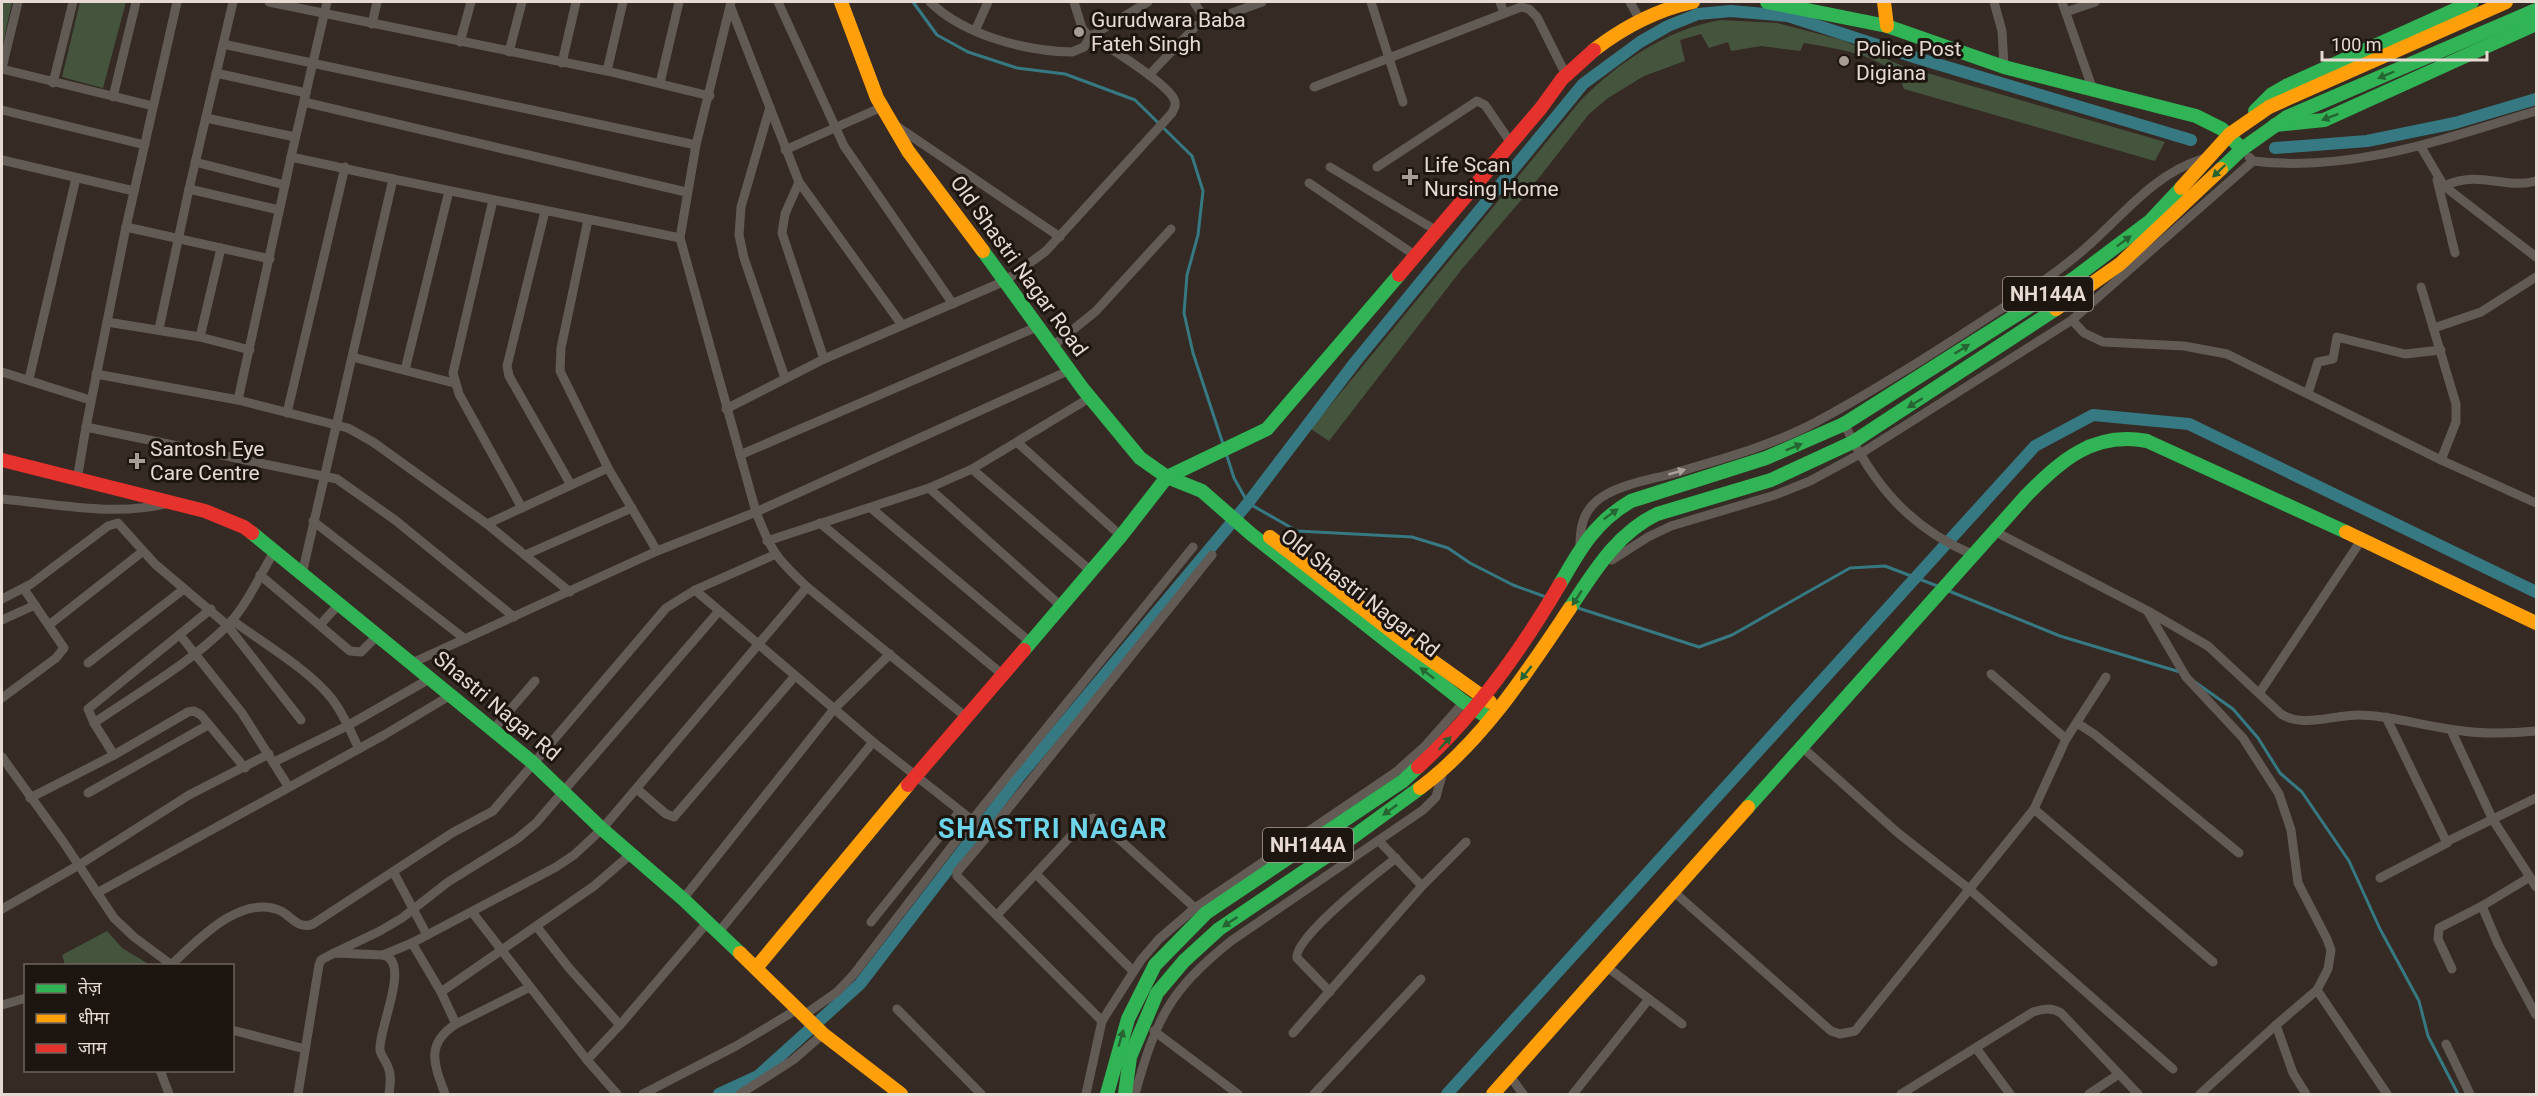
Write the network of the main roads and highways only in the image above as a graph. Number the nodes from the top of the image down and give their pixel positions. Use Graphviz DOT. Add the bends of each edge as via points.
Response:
graph roads {
  1 [pos="841,2"];
  2 [pos="1693,2"];
  3 [pos="1767,2"];
  4 [pos="1884,2"];
  5 [pos="2506,2"];
  6 [pos="2476,5"];
  7 [pos="2536,10"];
  8 [pos="2536,24"];
  9 [pos="1887,26"];
  10 [pos="2275,125"];
  11 [pos="2230,134"];
  12 [pos="2242,149"];
  13 [pos="2,460"];
  14 [pos="1167,477"];
  15 [pos="1221,503"];
  16 [pos="1291,559"];
  17 [pos="2536,623"];
  18 [pos="1482,697"];
  19 [pos="1469,705"];
  20 [pos="1498,707"];
  21 [pos="1489,718"];
  22 [pos="756,968"];
  23 [pos="901,1095"];
  24 [pos="1107,1095"];
  25 [pos="1125,1095"];
  26 [pos="1493,1095"];
  1 -- 14 [label="main road, Old Shastri Nagar Road" via="870,81 908,151 1091,397 1140,458"];
  2 -- 14 [label="main road" via="1640,20 1607,40 1566,75 1267,429"];
  3 -- 9 [label="main road"];
  4 -- 9 [label="main road"];
  5 -- 6 [label="main road, NH144A"];
  6 -- 11 [label="main road, NH144A" via="2269,107"];
  7 -- 10 [label="main road, NH144A, one-way"];
  8 -- 10 [label="main road, one-way" via="2324,120"];
  9 -- 11 [label="main road" via="2004,67 2196,116"];
  10 -- 12 [label="main road, NH144A"];
  11 -- 12 [label="main road"];
  18 -- 11 [label="main road, NH144A, one-way" via="1601,522 1631,501 1742,467 1844,424 2073,279 2150,221"];
  12 -- 20 [label="main road, NH144A, one-way" via="2120,264 2000,348 1853,442 1771,480 1640,522 1595,571 1528,671"];
  13 -- 22 [label="main road, Shastri Nagar Rd" via="170,503 244,527 532,762"];
  14 -- 15 [label="main road, Old Shastri Nagar Road"];
  14 -- 22 [label="main road"];
  15 -- 16 [label="main road, Old Shastri Nagar Rd"];
  16 -- 18 [label="main road"];
  19 -- 16 [label="main road, Old Shastri Nagar Rd, one-way"];
  17 -- 26 [label="main road" via="2147,441 2133,437 2100,442 2073,454 1969,555 1938,595"];
  18 -- 19 [label="main road, NH144A"];
  18 -- 20 [label="main road"];
  19 -- 21 [label="main road, Old Shastri Nagar Rd"];
  24 -- 19 [label="main road, NH144A, one-way" via="1128,1019 1155,965 1206,914 1403,781 1451,736"];
  20 -- 21 [label="main road, NH144A"];
  21 -- 25 [label="main road, NH144A, one-way" via="1443,771 1220,929 1184,961 1157,993 1130,1057"];
  22 -- 23 [label="main road, Shastri Nagar Rd" via="810,1022"];
}
